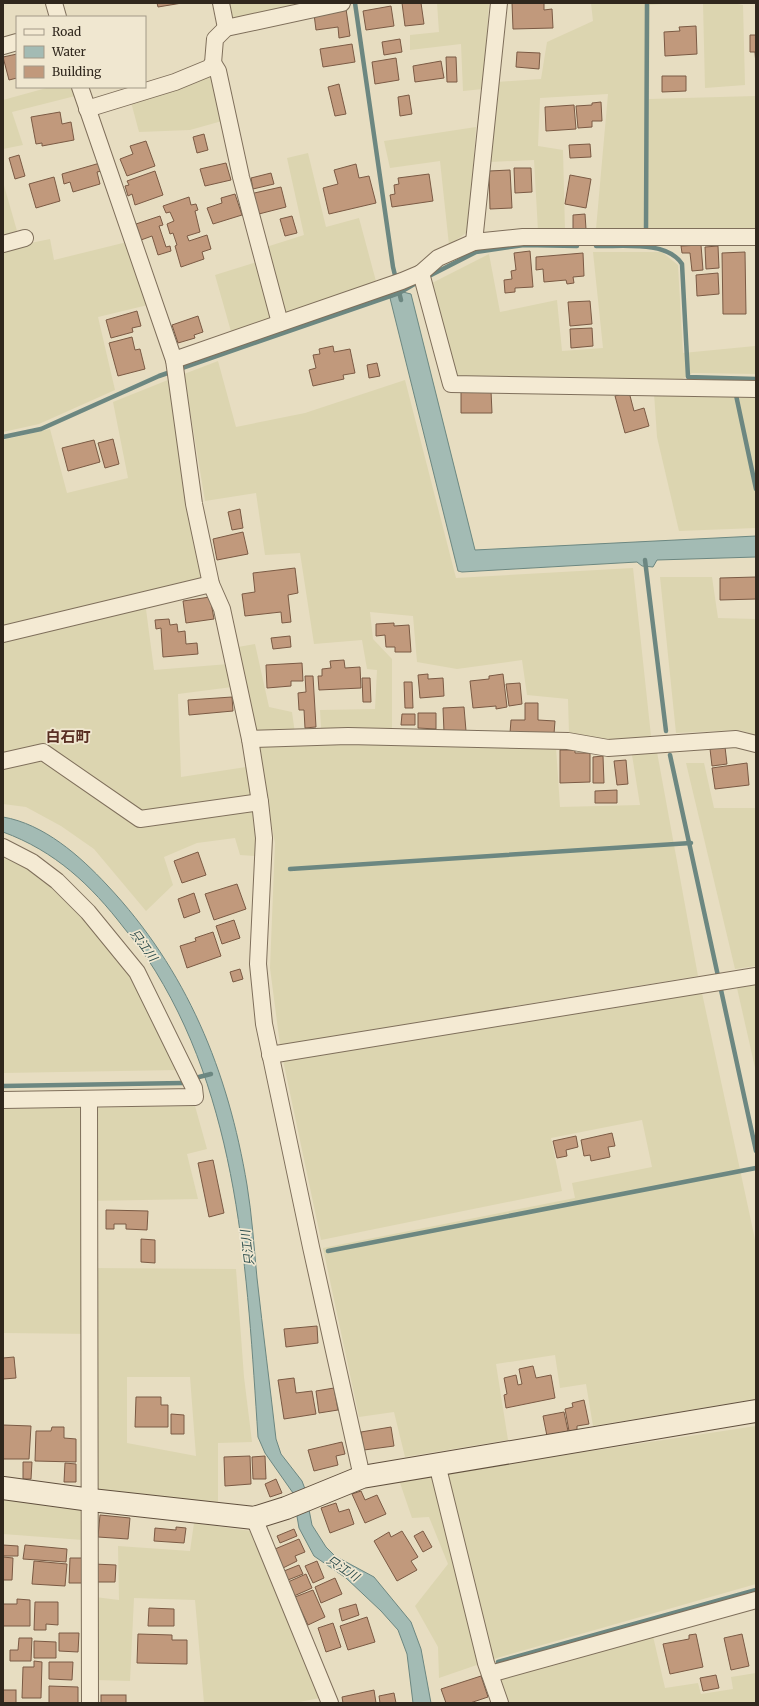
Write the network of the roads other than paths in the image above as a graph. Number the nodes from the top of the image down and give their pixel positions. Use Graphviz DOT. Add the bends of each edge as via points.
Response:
graph roads {
  1 [pos="54,3"];
  2 [pos="221,3"];
  3 [pos="342,3"];
  4 [pos="499,3"];
  5 [pos="58,16"];
  6 [pos="226,28"];
  7 [pos="16,42"];
  8 [pos="3,46"];
  9 [pos="213,63"];
  10 [pos="80,88"];
  11 [pos="87,109"];
  12 [pos="756,236"];
  13 [pos="25,238"];
  14 [pos="474,242"];
  15 [pos="3,244"];
  16 [pos="422,273"];
  17 [pos="280,323"];
  18 [pos="175,367"];
  19 [pos="756,389"];
  20 [pos="211,584"];
  21 [pos="3,634"];
  22 [pos="250,739"];
  23 [pos="756,744"];
  24 [pos="3,761"];
  25 [pos="260,802"];
  26 [pos="3,847"];
  27 [pos="756,976"];
  28 [pos="270,1055"];
  29 [pos="89,1099"];
  30 [pos="3,1100"];
  31 [pos="756,1411"];
  32 [pos="437,1464"];
  33 [pos="362,1477"];
  34 [pos="3,1488"];
  35 [pos="91,1500"];
  36 [pos="254,1518"];
  37 [pos="756,1600"];
  38 [pos="490,1674"];
  39 [pos="90,1703"];
  40 [pos="330,1703"];
  41 [pos="500,1703"];
  1 -- 5 [label="street"];
  2 -- 6 [label="street"];
  3 -- 6 [label="street"];
  4 -- 14 [label="street"];
  6 -- 9 [label="street" via="216,39"];
  7 -- 8 [label="street"];
  9 -- 11 [label="street" via="209,68 175,82"];
  9 -- 17 [label="street" via="218,71 241,177"];
  10 -- 11 [label="street"];
  11 -- 18 [label="street"];
  12 -- 14 [label="street" via="523,237"];
  13 -- 15 [label="street"];
  14 -- 16 [label="street" via="438,258"];
  16 -- 17 [label="street"];
  16 -- 19 [label="street" via="451,384"];
  17 -- 18 [label="street"];
  18 -- 20 [label="street" via="194,504"];
  20 -- 21 [label="street"];
  20 -- 22 [label="street" via="222,609"];
  22 -- 23 [label="street" via="348,736 568,741 608,748 736,739"];
  22 -- 25 [label="street"];
  24 -- 25 [label="street" via="43,752 140,819"];
  25 -- 28 [label="street" via="264,838 258,964"];
  26 -- 29 [label="street" via="32,862 57,881 88,912 137,972 194,1088 195,1097"];
  27 -- 28 [label="street"];
  28 -- 33 [label="street"];
  29 -- 30 [label="street"];
  29 -- 35 [label="street"];
  31 -- 32 [label="street"];
  32 -- 33 [label="street"];
  32 -- 38 [label="street"];
  33 -- 36 [label="street" via="286,1508"];
  34 -- 35 [label="street"];
  35 -- 36 [label="street"];
  35 -- 39 [label="street" via="88,1539"];
  36 -- 40 [label="street"];
  37 -- 38 [label="street"];
  38 -- 41 [label="street"];
}
